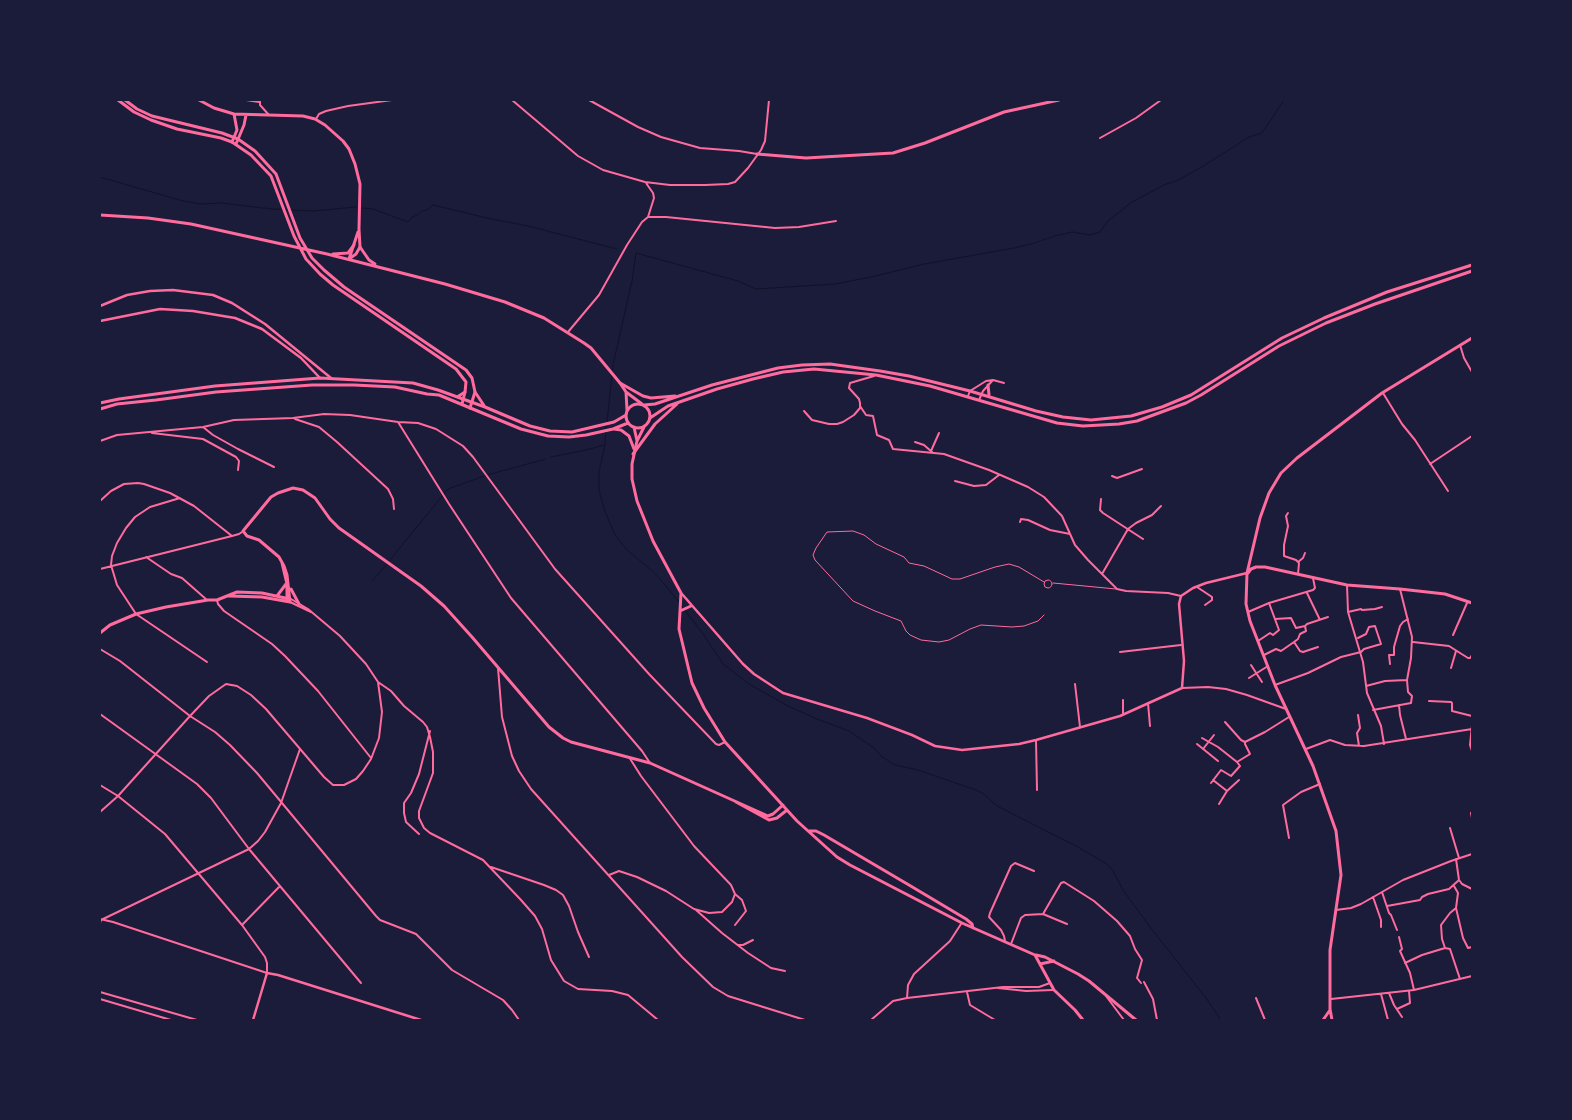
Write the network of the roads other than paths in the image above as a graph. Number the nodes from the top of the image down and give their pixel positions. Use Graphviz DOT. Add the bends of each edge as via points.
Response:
graph roads {
  1 [pos="118,100"];
  2 [pos="125,100"];
  3 [pos="199,100"];
  4 [pos="246,100"];
  5 [pos="392,100"];
  6 [pos="512,100"];
  7 [pos="589,100"];
  8 [pos="769,100"];
  9 [pos="1059,100"];
  10 [pos="1161,100"];
  11 [pos="260,101"];
  12 [pos="234,114"];
  13 [pos="246,115"];
  14 [pos="269,115"];
  15 [pos="315,119"];
  16 [pos="236,138"];
  17 [pos="1100,138"];
  18 [pos="234,143"];
  19 [pos="757,154"];
  20 [pos="645,182"];
  21 [pos="100,215"];
  22 [pos="648,217"];
  23 [pos="836,222"];
  24 [pos="359,229"];
  25 [pos="354,246"];
  26 [pos="360,246"];
  27 [pos="327,254"];
  28 [pos="349,259"];
  29 [pos="1472,265"];
  30 [pos="377,266"];
  31 [pos="1472,271"];
  32 [pos="100,306"];
  33 [pos="1324,318"];
  34 [pos="100,321"];
  35 [pos="1326,323"];
  36 [pos="568,333"];
  37 [pos="1472,338"];
  38 [pos="1460,345"];
  39 [pos="1472,372"];
  40 [pos="876,375"];
  41 [pos="320,378"];
  42 [pos="332,379"];
  43 [pos="992,380"];
  44 [pos="620,382"];
  45 [pos="1004,383"];
  46 [pos="988,385"];
  47 [pos="970,391"];
  48 [pos="466,392"];
  49 [pos="475,392"];
  50 [pos="626,392"];
  51 [pos="1382,393"];
  52 [pos="980,394"];
  53 [pos="680,395"];
  54 [pos="989,396"];
  55 [pos="457,397"];
  56 [pos="968,397"];
  57 [pos="464,399"];
  58 [pos="979,400"];
  59 [pos="682,402"];
  60 [pos="100,403"];
  61 [pos="473,403"];
  62 [pos="462,404"];
  63 [pos="643,404"];
  64 [pos="860,406"];
  65 [pos="485,407"];
  66 [pos="470,408"];
  67 [pos="100,409"];
  68 [pos="804,411"];
  69 [pos="626,412"];
  70 [pos="293,418"];
  71 [pos="650,418"];
  72 [pos="398,422"];
  73 [pos="628,423"];
  74 [pos="203,427"];
  75 [pos="644,427"];
  76 [pos="614,428"];
  77 [pos="634,428"];
  78 [pos="150,432"];
  79 [pos="939,433"];
  80 [pos="1472,436"];
  81 [pos="100,441"];
  82 [pos="637,441"];
  83 [pos="915,442"];
  84 [pos="634,449"];
  85 [pos="931,451"];
  86 [pos="633,454"];
  87 [pos="1430,464"];
  88 [pos="274,467"];
  89 [pos="1142,469"];
  90 [pos="238,470"];
  91 [pos="1000,475"];
  92 [pos="1112,476"];
  93 [pos="955,480"];
  94 [pos="1448,491"];
  95 [pos="180,498"];
  96 [pos="1101,499"];
  97 [pos="100,501"];
  98 [pos="1161,506"];
  99 [pos="394,509"];
  100 [pos="1288,512"];
  101 [pos="1020,522"];
  102 [pos="1128,528"];
  103 [pos="243,531"];
  104 [pos="1070,534"];
  105 [pos="232,536"];
  106 [pos="1143,539"];
  107 [pos="1305,554"];
  108 [pos="146,557"];
  109 [pos="1298,562"];
  110 [pos="111,565"];
  111 [pos="100,568"];
  112 [pos="1247,573"];
  113 [pos="1102,574"];
  114 [pos="1298,574"];
  115 [pos="1312,577"];
  116 [pos="1044,582"];
  117 [pos="1052,583"];
  118 [pos="288,584"];
  119 [pos="1347,585"];
  120 [pos="1196,587"];
  121 [pos="1116,589"];
  122 [pos="1400,589"];
  123 [pos="681,593"];
  124 [pos="1307,593"];
  125 [pos="229,596"];
  126 [pos="277,596"];
  127 [pos="1181,596"];
  128 [pos="208,600"];
  129 [pos="217,600"];
  130 [pos="288,600"];
  131 [pos="1467,601"];
  132 [pos="1269,603"];
  133 [pos="1472,603"];
  134 [pos="299,604"];
  135 [pos="1205,605"];
  136 [pos="691,606"];
  137 [pos="1382,607"];
  138 [pos="679,611"];
  139 [pos="1248,612"];
  140 [pos="1348,612"];
  141 [pos="313,613"];
  142 [pos="136,614"];
  143 [pos="1044,615"];
  144 [pos="1328,617"];
  145 [pos="1275,619"];
  146 [pos="1408,619"];
  147 [pos="1320,621"];
  148 [pos="1305,626"];
  149 [pos="100,634"];
  150 [pos="1454,635"];
  151 [pos="1357,639"];
  152 [pos="1258,641"];
  153 [pos="1294,642"];
  154 [pos="1413,642"];
  155 [pos="1184,644"];
  156 [pos="1318,647"];
  157 [pos="100,649"];
  158 [pos="1456,651"];
  159 [pos="1120,652"];
  160 [pos="1361,652"];
  161 [pos="1264,655"];
  162 [pos="1472,655"];
  163 [pos="207,662"];
  164 [pos="1251,664"];
  165 [pos="1390,664"];
  166 [pos="1268,666"];
  167 [pos="498,668"];
  168 [pos="1451,668"];
  169 [pos="1256,672"];
  170 [pos="1249,678"];
  171 [pos="1407,680"];
  172 [pos="378,682"];
  173 [pos="1262,682"];
  174 [pos="1075,684"];
  175 [pos="1275,686"];
  176 [pos="1366,686"];
  177 [pos="1182,688"];
  178 [pos="1123,700"];
  179 [pos="1430,701"];
  180 [pos="1148,703"];
  181 [pos="1399,705"];
  182 [pos="1287,710"];
  183 [pos="1373,710"];
  184 [pos="100,714"];
  185 [pos="1123,715"];
  186 [pos="190,716"];
  187 [pos="1358,716"];
  188 [pos="1472,716"];
  189 [pos="1289,717"];
  190 [pos="1225,722"];
  191 [pos="1472,725"];
  192 [pos="1150,726"];
  193 [pos="1080,727"];
  194 [pos="1471,729"];
  195 [pos="430,732"];
  196 [pos="1214,735"];
  197 [pos="1202,738"];
  198 [pos="1406,739"];
  199 [pos="1036,740"];
  200 [pos="726,742"];
  201 [pos="1210,742"];
  202 [pos="1245,742"];
  203 [pos="1196,744"];
  204 [pos="1384,744"];
  205 [pos="1358,746"];
  206 [pos="300,749"];
  207 [pos="1203,749"];
  208 [pos="1306,749"];
  209 [pos="1472,751"];
  210 [pos="156,755"];
  211 [pos="629,757"];
  212 [pos="372,759"];
  213 [pos="1218,761"];
  214 [pos="650,762"];
  215 [pos="1238,762"];
  216 [pos="1213,780"];
  217 [pos="1239,780"];
  218 [pos="1211,783"];
  219 [pos="1320,784"];
  220 [pos="100,785"];
  221 [pos="1037,790"];
  222 [pos="1227,791"];
  223 [pos="118,796"];
  224 [pos="731,799"];
  225 [pos="281,803"];
  226 [pos="1219,804"];
  227 [pos="783,805"];
  228 [pos="787,810"];
  229 [pos="100,812"];
  230 [pos="1472,812"];
  231 [pos="1472,818"];
  232 [pos="1450,828"];
  233 [pos="808,830"];
  234 [pos="419,834"];
  235 [pos="1289,838"];
  236 [pos="249,849"];
  237 [pos="1472,854"];
  238 [pos="1457,859"];
  239 [pos="490,867"];
  240 [pos="1034,871"];
  241 [pos="198,874"];
  242 [pos="609,876"];
  243 [pos="1459,880"];
  244 [pos="280,886"];
  245 [pos="1454,886"];
  246 [pos="1472,889"];
  247 [pos="1382,892"];
  248 [pos="735,894"];
  249 [pos="1373,897"];
  250 [pos="1386,906"];
  251 [pos="1456,908"];
  252 [pos="694,909"];
  253 [pos="1336,910"];
  254 [pos="1043,914"];
  255 [pos="100,921"];
  256 [pos="962,923"];
  257 [pos="1067,924"];
  258 [pos="242,925"];
  259 [pos="735,926"];
  260 [pos="1382,927"];
  261 [pos="973,928"];
  262 [pos="1397,930"];
  263 [pos="1399,937"];
  264 [pos="753,940"];
  265 [pos="1005,941"];
  266 [pos="1011,944"];
  267 [pos="738,945"];
  268 [pos="1472,947"];
  269 [pos="1445,948"];
  270 [pos="1035,955"];
  271 [pos="589,957"];
  272 [pos="1054,962"];
  273 [pos="1405,963"];
  274 [pos="1040,964"];
  275 [pos="785,971"];
  276 [pos="266,973"];
  277 [pos="1472,976"];
  278 [pos="1460,979"];
  279 [pos="361,983"];
  280 [pos="1050,983"];
  281 [pos="996,987"];
  282 [pos="1054,990"];
  283 [pos="1414,990"];
  284 [pos="1409,991"];
  285 [pos="100,992"];
  286 [pos="967,992"];
  287 [pos="1102,992"];
  288 [pos="1389,993"];
  289 [pos="1381,994"];
  290 [pos="906,998"];
  291 [pos="1256,998"];
  292 [pos="1331,998"];
  293 [pos="100,999"];
  294 [pos="1330,1009"];
  295 [pos="1397,1009"];
  296 [pos="1402,1017"];
  297 [pos="171,1020"];
  298 [pos="197,1020"];
  299 [pos="252,1020"];
  300 [pos="421,1020"];
  301 [pos="518,1020"];
  302 [pos="658,1020"];
  303 [pos="805,1020"];
  304 [pos="871,1020"];
  305 [pos="995,1020"];
  306 [pos="1083,1020"];
  307 [pos="1124,1020"];
  308 [pos="1136,1020"];
  309 [pos="1157,1020"];
  310 [pos="1265,1020"];
  311 [pos="1323,1020"];
  312 [pos="1332,1020"];
  313 [pos="1388,1020"];
  1 -- 18 [label="main road" via="150,120"];
  2 -- 16 [label="main road" via="152,116"];
  3 -- 12 [label="main road"];
  4 -- 11 [label="street"];
  5 -- 15 [label="street" via="326,111"];
  6 -- 20 [label="street" via="585,161 603,170"];
  7 -- 19 [label="street" via="638,128 662,137 700,148"];
  8 -- 19 [label="street" via="764,141"];
  9 -- 19 [label="main road" via="1004,112 893,153 806,158"];
  10 -- 17 [label="street"];
  11 -- 14 [label="street"];
  12 -- 13 [label="main road"];
  12 -- 16 [label="main road"];
  13 -- 14 [label="main road"];
  13 -- 16 [label="main road"];
  14 -- 15 [label="main road"];
  15 -- 24 [label="main road" via="343,141 355,164 360,184"];
  16 -- 18 [label="main road"];
  16 -- 49 [label="main road" via="255,151 276,174 300,238 312,258 344,287 460,365 472,378"];
  18 -- 48 [label="main road" via="271,176 306,259 333,285 456,369 466,382"];
  19 -- 20 [label="street" via="739,179 728,184"];
  20 -- 22 [label="street" via="654,198"];
  21 -- 27 [label="main road" via="191,224"];
  22 -- 23 [label="street" via="775,228"];
  22 -- 36 [label="street" via="627,244 599,296"];
  24 -- 25 [label="main road"];
  24 -- 26 [label="main road"];
  25 -- 27 [label="main road" via="348,253"];
  25 -- 28 [label="main road"];
  26 -- 28 [label="main road"];
  26 -- 30 [label="main road"];
  27 -- 28 [label="main road"];
  28 -- 30 [label="main road"];
  29 -- 33 [label="main road" via="1379,295"];
  30 -- 36 [label="main road" via="505,302"];
  31 -- 35 [label="main road"];
  32 -- 42 [label="street" via="127,295 150,291 213,295 265,324"];
  33 -- 35 [label="main road"];
  33 -- 54 [label="main road" via="1282,338 1191,395 1149,412 1118,418 1080,419 1036,411"];
  34 -- 41 [label="street" via="160,309 235,318 262,329 301,358"];
  35 -- 58 [label="main road" via="1279,346 1201,396 1137,421 1107,426 1074,425"];
  36 -- 44 [label="main road" via="591,348"];
  37 -- 38 [label="main road"];
  38 -- 39 [label="street"];
  38 -- 51 [label="main road"];
  40 -- 56 [label="main road"];
  40 -- 59 [label="main road" via="814,369 791,371 753,378"];
  40 -- 64 [label="street" via="849,384"];
  41 -- 42 [label="main road"];
  41 -- 60 [label="main road" via="215,386"];
  42 -- 55 [label="main road" via="413,383"];
  43 -- 45 [label="street"];
  43 -- 46 [label="street"];
  43 -- 47 [label="street"];
  44 -- 50 [label="main road"];
  44 -- 53 [label="main road" via="651,398"];
  46 -- 52 [label="street"];
  46 -- 54 [label="main road"];
  47 -- 52 [label="main road"];
  47 -- 53 [label="main road" via="880,371 830,364 788,366 754,373"];
  47 -- 56 [label="street"];
  48 -- 55 [label="main road"];
  48 -- 57 [label="main road"];
  49 -- 61 [label="main road"];
  49 -- 65 [label="main road"];
  50 -- 63 [label="main road"];
  50 -- 69 [label="main road"];
  51 -- 87 [label="street"];
  51 -- 112 [label="main road" via="1281,473 1263,510"];
  52 -- 54 [label="main road"];
  52 -- 58 [label="street"];
  53 -- 63 [label="main road" via="655,404"];
  55 -- 57 [label="main road"];
  56 -- 58 [label="main road"];
  57 -- 61 [label="main road"];
  57 -- 62 [label="main road"];
  59 -- 71 [label="main road"];
  59 -- 86 [label="main road" via="655,424"];
  61 -- 65 [label="main road"];
  61 -- 66 [label="main road"];
  62 -- 66 [label="main road"];
  62 -- 67 [label="main road" via="438,395 395,387 312,384 216,392"];
  63 -- 69 [label="main road" via="633,404"];
  63 -- 71 [label="main road" via="650,411"];
  64 -- 68 [label="street" via="854,415 837,424 812,420"];
  64 -- 85 [label="street" via="866,414 873,416 877,436 889,440 893,449"];
  65 -- 69 [label="main road" via="530,426 572,432 614,422"];
  66 -- 76 [label="main road" via="521,429 548,436 569,438"];
  69 -- 73 [label="main road"];
  70 -- 72 [label="street" via="324,414"];
  70 -- 74 [label="street" via="234,420"];
  70 -- 99 [label="street" via="325,431 388,489"];
  71 -- 75 [label="main road"];
  72 -- 200 [label="street" via="418,423 436,429 463,446 552,565 589,608 716,744"];
  72 -- 214 [label="street" via="511,598"];
  73 -- 76 [label="main road"];
  73 -- 77 [label="main road"];
  74 -- 78 [label="street"];
  74 -- 88 [label="street" via="238,450"];
  75 -- 77 [label="main road"];
  75 -- 82 [label="main road"];
  76 -- 84 [label="main road" via="629,436"];
  77 -- 82 [label="main road"];
  78 -- 81 [label="street" via="113,435"];
  78 -- 90 [label="street" via="203,439 236,457"];
  79 -- 85 [label="street"];
  80 -- 87 [label="street"];
  82 -- 84 [label="main road"];
  83 -- 85 [label="street"];
  84 -- 86 [label="main road"];
  85 -- 91 [label="street"];
  86 -- 123 [label="main road" via="632,479 639,507 652,541"];
  87 -- 94 [label="street"];
  89 -- 92 [label="street" via="1117,478"];
  91 -- 93 [label="street" via="986,486"];
  91 -- 104 [label="street" via="1044,497 1062,516"];
  95 -- 97 [label="street" via="134,483 116,487"];
  95 -- 105 [label="street"];
  95 -- 110 [label="street" via="150,507 135,517 117,543"];
  96 -- 102 [label="street" via="1100,510"];
  98 -- 102 [label="street"];
  100 -- 109 [label="street" via="1284,556"];
  101 -- 104 [label="street" via="1021,518"];
  102 -- 106 [label="street"];
  102 -- 113 [label="street"];
  103 -- 105 [label="street"];
  103 -- 118 [label="main road" via="276,554 282,562"];
  103 -- 167 [label="main road" via="271,497 293,488 303,490 315,498 339,528 444,606"];
  104 -- 113 [label="street" via="1075,545"];
  105 -- 108 [label="street"];
  107 -- 109 [label="street"];
  108 -- 110 [label="street"];
  108 -- 128 [label="street" via="182,578"];
  109 -- 114 [label="street"];
  110 -- 111 [label="street"];
  110 -- 142 [label="street" via="117,585"];
  112 -- 114 [label="main road" via="1258,567"];
  112 -- 120 [label="street"];
  112 -- 139 [label="main road"];
  113 -- 121 [label="street"];
  114 -- 115 [label="main road"];
  115 -- 119 [label="main road"];
  115 -- 124 [label="street" via="1315,588"];
  116 -- 117 [label="lane" via="1049,580"];
  116 -- 117 [label="lane" via="1046,588"];
  116 -- 143 [label="lane" via="1009,564 960,580 952,579 909,563 904,557 853,531 827,532 813,555 853,601 900,621 910,636 921,640 949,640 981,625 1024,626"];
  117 -- 121 [label="lane"];
  118 -- 126 [label="main road"];
  118 -- 130 [label="main road"];
  118 -- 134 [label="main road"];
  119 -- 122 [label="main road"];
  119 -- 140 [label="street"];
  120 -- 127 [label="street"];
  120 -- 135 [label="street" via="1212,595 1212,600"];
  121 -- 127 [label="street"];
  122 -- 131 [label="main road" via="1445,594"];
  122 -- 146 [label="street"];
  123 -- 136 [label="street"];
  123 -- 138 [label="main road"];
  124 -- 132 [label="street"];
  124 -- 147 [label="street"];
  125 -- 126 [label="main road" via="237,592"];
  125 -- 129 [label="main road"];
  125 -- 130 [label="main road"];
  126 -- 130 [label="main road"];
  127 -- 155 [label="street"];
  128 -- 129 [label="main road"];
  128 -- 142 [label="main road"];
  129 -- 212 [label="street" via="224,611 285,656"];
  130 -- 134 [label="street"];
  130 -- 141 [label="street"];
  131 -- 133 [label="main road"];
  131 -- 150 [label="street"];
  132 -- 139 [label="street"];
  132 -- 145 [label="street"];
  134 -- 141 [label="street"];
  136 -- 138 [label="main road"];
  136 -- 199 [label="street" via="743,664 783,692 867,718 935,746 980,749"];
  137 -- 140 [label="street"];
  138 -- 200 [label="main road" via="679,629 692,683"];
  139 -- 152 [label="main road"];
  140 -- 151 [label="street"];
  141 -- 172 [label="street" via="340,636"];
  142 -- 149 [label="main road" via="110,625"];
  142 -- 163 [label="street"];
  144 -- 147 [label="street"];
  145 -- 148 [label="street" via="1291,618 1296,628"];
  145 -- 152 [label="street" via="1279,630"];
  146 -- 154 [label="street"];
  146 -- 165 [label="street" via="1400,626 1394,655 1389,655"];
  147 -- 148 [label="street"];
  148 -- 153 [label="street" via="1306,631"];
  151 -- 160 [label="street"];
  151 -- 160 [label="street" via="1366,634 1369,627 1376,626 1381,644"];
  152 -- 161 [label="main road"];
  153 -- 156 [label="street" via="1300,651"];
  153 -- 161 [label="street" via="1281,651 1276,649"];
  154 -- 158 [label="street" via="1449,646"];
  154 -- 171 [label="street"];
  155 -- 159 [label="street"];
  155 -- 177 [label="street"];
  157 -- 186 [label="street"];
  158 -- 162 [label="street" via="1468,658"];
  158 -- 168 [label="street"];
  160 -- 175 [label="street" via="1341,657"];
  160 -- 176 [label="street"];
  161 -- 166 [label="main road"];
  164 -- 169 [label="street"];
  166 -- 169 [label="street"];
  166 -- 175 [label="main road"];
  167 -- 211 [label="main road" via="549,727 563,738"];
  167 -- 242 [label="street" via="502,717 519,771 531,789"];
  169 -- 170 [label="street"];
  169 -- 173 [label="street"];
  171 -- 176 [label="street"];
  171 -- 181 [label="street" via="1411,703"];
  172 -- 195 [label="street" via="391,691"];
  172 -- 212 [label="street" via="382,712"];
  174 -- 193 [label="street"];
  175 -- 182 [label="main road"];
  176 -- 183 [label="street"];
  177 -- 180 [label="street"];
  177 -- 182 [label="street" via="1226,690"];
  178 -- 185 [label="street"];
  179 -- 188 [label="street" via="1451,702 1452,711"];
  180 -- 185 [label="street"];
  180 -- 192 [label="street"];
  181 -- 183 [label="street"];
  181 -- 198 [label="street"];
  182 -- 189 [label="main road"];
  183 -- 204 [label="street" via="1381,726"];
  184 -- 210 [label="street"];
  185 -- 193 [label="street"];
  186 -- 206 [label="street" via="209,696 226,684 232,684 266,709"];
  186 -- 210 [label="street"];
  186 -- 225 [label="street" via="230,745"];
  187 -- 205 [label="street"];
  189 -- 202 [label="street"];
  189 -- 208 [label="main road"];
  190 -- 202 [label="street"];
  191 -- 194 [label="street"];
  193 -- 199 [label="street"];
  194 -- 198 [label="street"];
  194 -- 209 [label="street"];
  195 -- 234 [label="street" via="415,785 404,803 406,822"];
  195 -- 239 [label="street" via="434,766 419,811 421,823 430,833 483,860"];
  196 -- 201 [label="street"];
  197 -- 201 [label="street"];
  198 -- 204 [label="street"];
  199 -- 221 [label="street"];
  200 -- 227 [label="main road"];
  201 -- 207 [label="street"];
  201 -- 215 [label="street"];
  202 -- 215 [label="street" via="1250,754"];
  203 -- 207 [label="street"];
  204 -- 205 [label="street"];
  205 -- 208 [label="street" via="1330,740"];
  206 -- 212 [label="street" via="333,784 344,785 356,779"];
  206 -- 225 [label="street"];
  207 -- 213 [label="street"];
  208 -- 219 [label="main road"];
  210 -- 223 [label="street"];
  210 -- 236 [label="street" via="211,798"];
  211 -- 214 [label="main road"];
  211 -- 248 [label="street" via="694,846 731,885"];
  214 -- 224 [label="main road"];
  215 -- 216 [label="street" via="1240,766 1231,776 1222,770"];
  216 -- 218 [label="street"];
  216 -- 222 [label="street"];
  217 -- 222 [label="street"];
  219 -- 235 [label="street" via="1282,805"];
  219 -- 253 [label="main road" via="1340,854"];
  220 -- 223 [label="street"];
  222 -- 226 [label="street"];
  223 -- 229 [label="street"];
  223 -- 241 [label="street" via="165,834"];
  224 -- 227 [label="main road" via="770,816"];
  224 -- 228 [label="main road" via="769,820"];
  225 -- 236 [label="street" via="265,832"];
  225 -- 301 [label="street" via="380,920 416,934 452,970 502,1000"];
  227 -- 228 [label="main road"];
  228 -- 233 [label="main road"];
  230 -- 231 [label="street"];
  232 -- 238 [label="street"];
  233 -- 256 [label="main road" via="858,870"];
  233 -- 261 [label="main road" via="824,835 966,919"];
  236 -- 241 [label="street"];
  236 -- 244 [label="street"];
  237 -- 238 [label="street"];
  238 -- 243 [label="street"];
  238 -- 247 [label="street" via="1403,880"];
  239 -- 271 [label="street" via="544,885 563,895"];
  239 -- 302 [label="street" via="535,916 564,982 578,989 628,995"];
  240 -- 265 [label="street" via="1015,864 1011,866 990,913 989,917 1001,930"];
  241 -- 255 [label="street"];
  241 -- 258 [label="street"];
  242 -- 252 [label="street" via="619,871 637,877"];
  242 -- 303 [label="street" via="713,987 728,996"];
  243 -- 245 [label="street"];
  243 -- 246 [label="street"];
  244 -- 258 [label="street"];
  244 -- 279 [label="street"];
  245 -- 250 [label="street" via="1428,894 1420,900"];
  245 -- 251 [label="street" via="1458,893"];
  247 -- 249 [label="street"];
  247 -- 250 [label="street"];
  248 -- 252 [label="street" via="722,912"];
  248 -- 259 [label="street" via="742,900 746,911"];
  249 -- 253 [label="street" via="1351,908"];
  249 -- 260 [label="street"];
  250 -- 262 [label="street"];
  251 -- 268 [label="street" via="1463,938 1468,948"];
  251 -- 269 [label="street" via="1442,925"];
  252 -- 267 [label="street"];
  253 -- 292 [label="main road" via="1330,950"];
  254 -- 257 [label="street"];
  254 -- 266 [label="street" via="1023,916"];
  254 -- 309 [label="street" via="1064,882 1117,921 1130,936 1142,960 1137,978 1153,999"];
  255 -- 276 [label="street" via="113,922"];
  256 -- 261 [label="main road"];
  256 -- 290 [label="street" via="950,941 914,974"];
  258 -- 276 [label="street" via="265,957 268,963"];
  261 -- 265 [label="main road"];
  263 -- 273 [label="street"];
  264 -- 267 [label="street"];
  265 -- 266 [label="main road"];
  266 -- 270 [label="main road"];
  267 -- 275 [label="street" via="771,968"];
  269 -- 273 [label="street"];
  269 -- 278 [label="street" via="1450,949"];
  270 -- 272 [label="main road"];
  270 -- 274 [label="main road"];
  272 -- 274 [label="main road"];
  272 -- 287 [label="main road" via="1078,974"];
  273 -- 283 [label="street"];
  274 -- 280 [label="main road"];
  276 -- 299 [label="street"];
  276 -- 300 [label="street"];
  277 -- 278 [label="street"];
  278 -- 283 [label="street"];
  280 -- 281 [label="street" via="1039,987"];
  280 -- 282 [label="main road"];
  281 -- 282 [label="street"];
  281 -- 286 [label="street"];
  282 -- 306 [label="main road"];
  283 -- 284 [label="street"];
  284 -- 288 [label="street"];
  284 -- 295 [label="street" via="1410,1003"];
  285 -- 298 [label="street"];
  286 -- 290 [label="street"];
  286 -- 305 [label="street" via="970,1005"];
  287 -- 307 [label="street"];
  287 -- 308 [label="main road"];
  288 -- 289 [label="street"];
  288 -- 295 [label="street"];
  289 -- 292 [label="street"];
  289 -- 313 [label="street"];
  290 -- 304 [label="street" via="893,1001"];
  291 -- 310 [label="street"];
  292 -- 294 [label="main road"];
  293 -- 297 [label="street"];
  294 -- 311 [label="main road"];
  294 -- 312 [label="main road"];
  295 -- 296 [label="street"];
}
